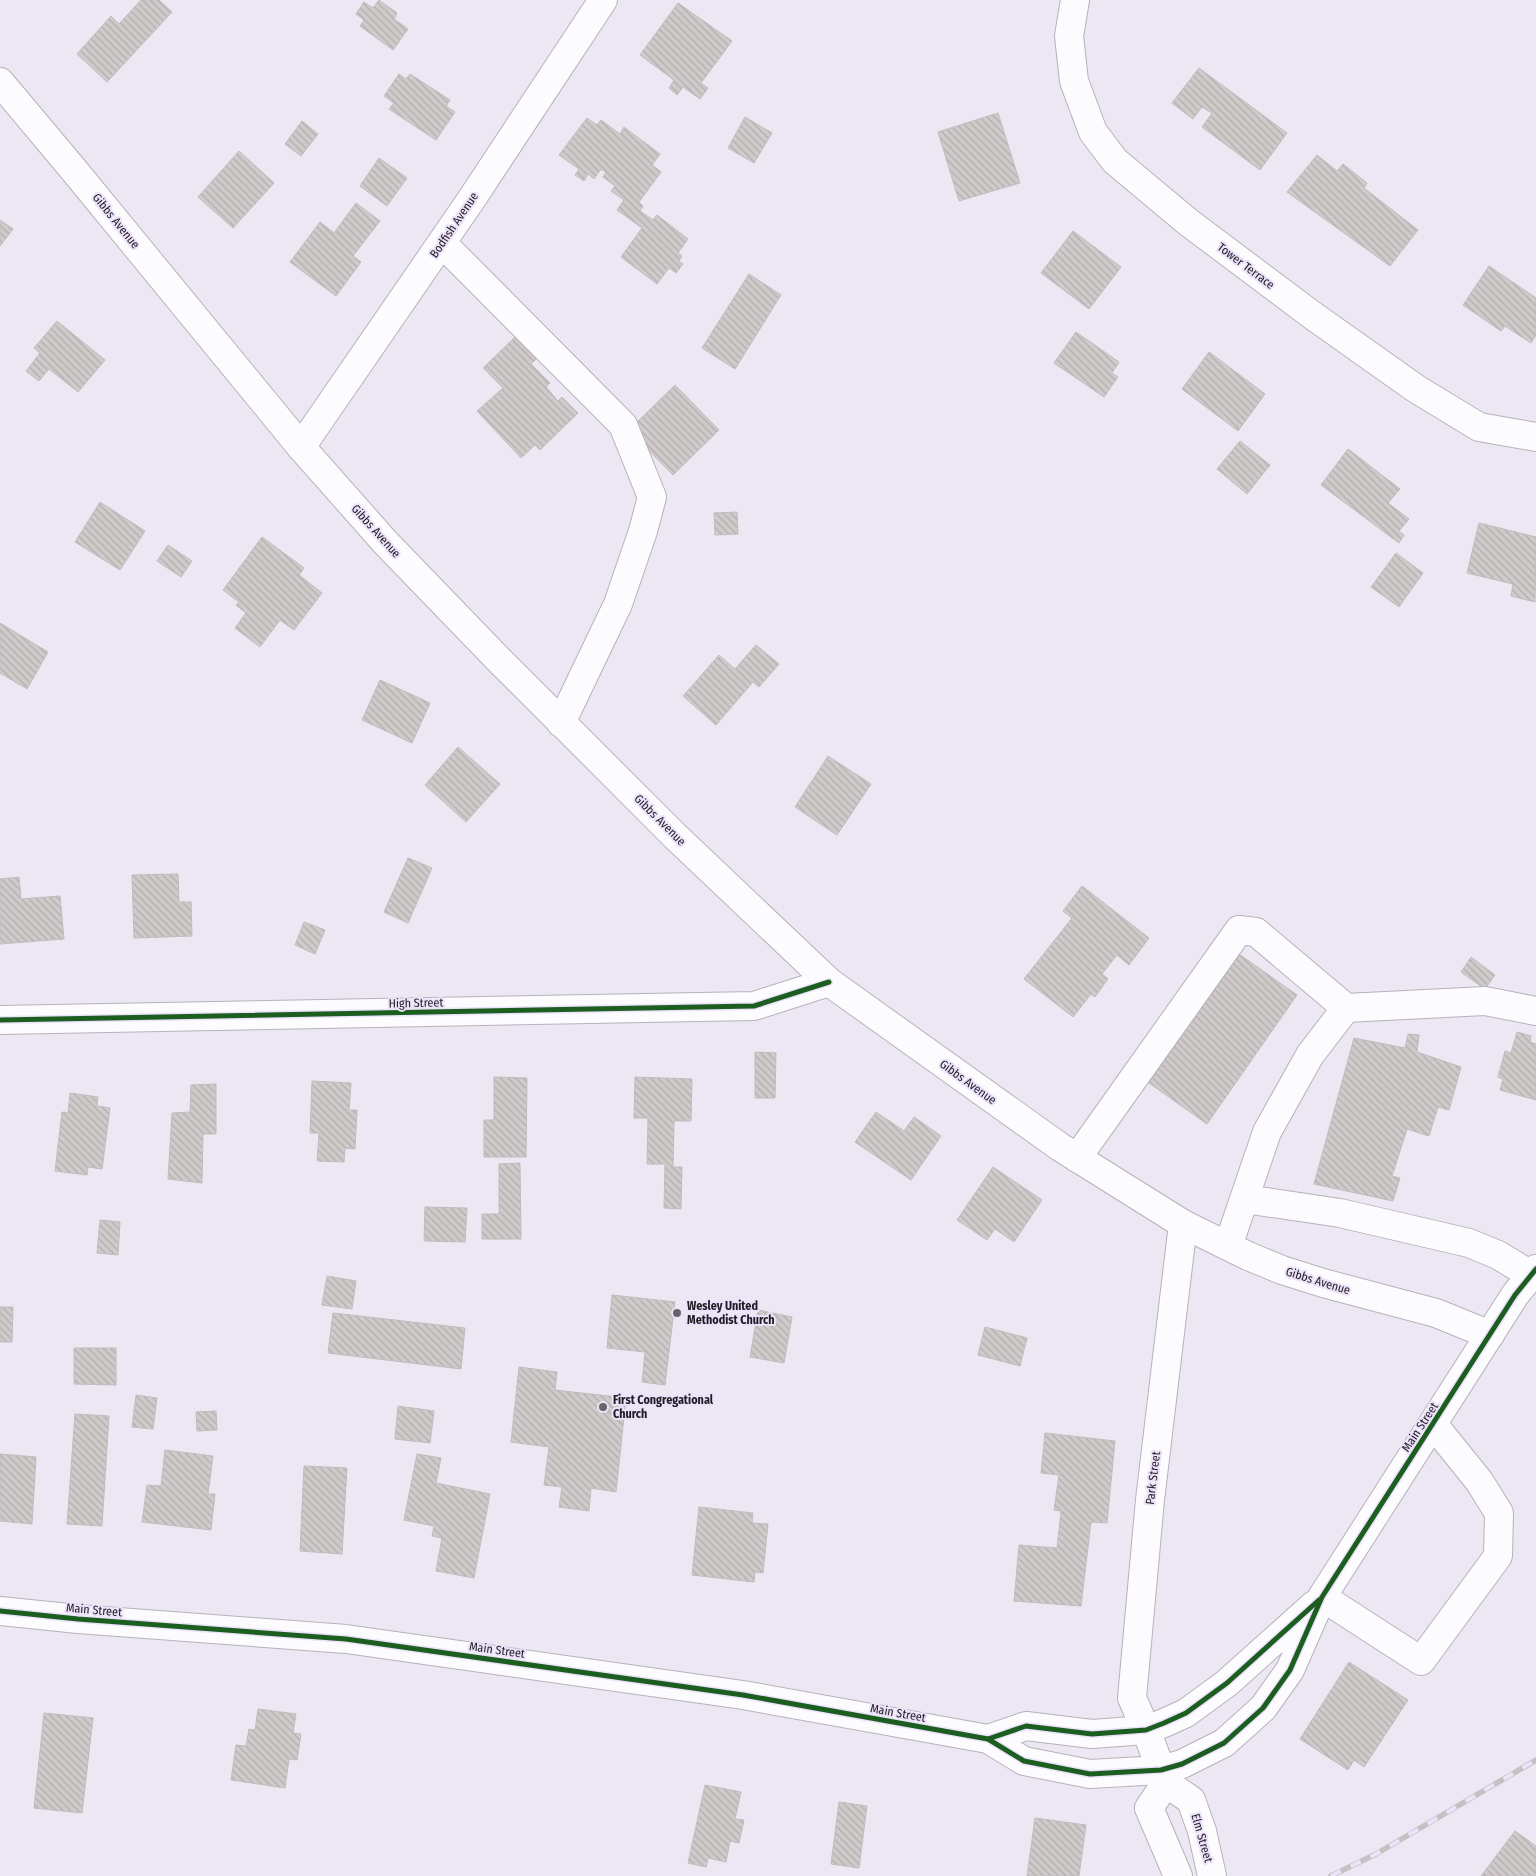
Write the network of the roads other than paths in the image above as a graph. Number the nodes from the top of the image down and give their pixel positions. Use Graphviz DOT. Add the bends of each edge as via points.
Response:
graph roads {
  1 [pos="603,0"];
  2 [pos="1075,0"];
  3 [pos="0,82"];
  4 [pos="442,243"];
  5 [pos="1536,437"];
  6 [pos="301,447"];
  7 [pos="561,723"];
  8 [pos="829,982"];
  9 [pos="1346,1008"];
  10 [pos="1536,1011"];
  11 [pos="0,1020"];
  12 [pos="1077,1158"];
  13 [pos="1245,1199"];
  14 [pos="1183,1224"];
  15 [pos="1228,1246"];
  16 [pos="1533,1272"];
  17 [pos="1490,1335"];
  18 [pos="1434,1424"];
  19 [pos="1322,1597"];
  20 [pos="0,1611"];
  21 [pos="1146,1730"];
  22 [pos="988,1739"];
  23 [pos="1164,1777"];
  24 [pos="1178,1876"];
  25 [pos="1212,1876"];
  1 -- 4 [label="main road, Bodfish Avenue"];
  2 -- 5 [label="main road, Tower Terrace" via="1069,36 1074,80 1093,132 1115,161 1188,222 1416,388 1479,427"];
  3 -- 6 [label="main road, Gibbs Avenue"];
  4 -- 6 [label="main road, Bodfish Avenue"];
  4 -- 7 [label="main road" via="623,426 652,497 618,604"];
  6 -- 7 [label="main road, Gibbs Avenue" via="385,542"];
  7 -- 8 [label="main road, Gibbs Avenue"];
  8 -- 11 [label="main road, High Street" via="754,1006"];
  8 -- 12 [label="main road, Gibbs Avenue"];
  9 -- 10 [label="main road" via="1485,1002"];
  9 -- 12 [label="main road" via="1256,932 1239,930"];
  9 -- 13 [label="main road" via="1310,1055 1267,1132"];
  12 -- 14 [label="main road, Gibbs Avenue"];
  13 -- 15 [label="main road"];
  13 -- 16 [label="main road" via="1340,1213 1469,1243"];
  14 -- 15 [label="main road, Gibbs Avenue"];
  14 -- 21 [label="main road, Park Street" via="1150,1500 1132,1698"];
  15 -- 17 [label="main road, Gibbs Avenue" via="1323,1284 1436,1313"];
  16 -- 17 [label="main road, Main Street"];
  17 -- 18 [label="main road, Main Street"];
  18 -- 19 [label="main road, Main Street"];
  18 -- 19 [label="main road" via="1499,1513 1498,1556 1421,1661"];
  19 -- 21 [label="main road, Main Street" via="1227,1683 1186,1713"];
  19 -- 23 [label="main road, Main Street" via="1290,1670 1263,1708 1224,1743"];
  20 -- 22 [label="main road, Main Street" via="346,1639 744,1695"];
  21 -- 22 [label="main road, Main Street" via="1092,1734 1026,1726"];
  21 -- 23 [label="main road"];
  22 -- 23 [label="main road, Main Street" via="1024,1761 1090,1774"];
  23 -- 24 [label="main road" via="1149,1808"];
  23 -- 25 [label="main road, Elm Street" via="1191,1800"];
}
